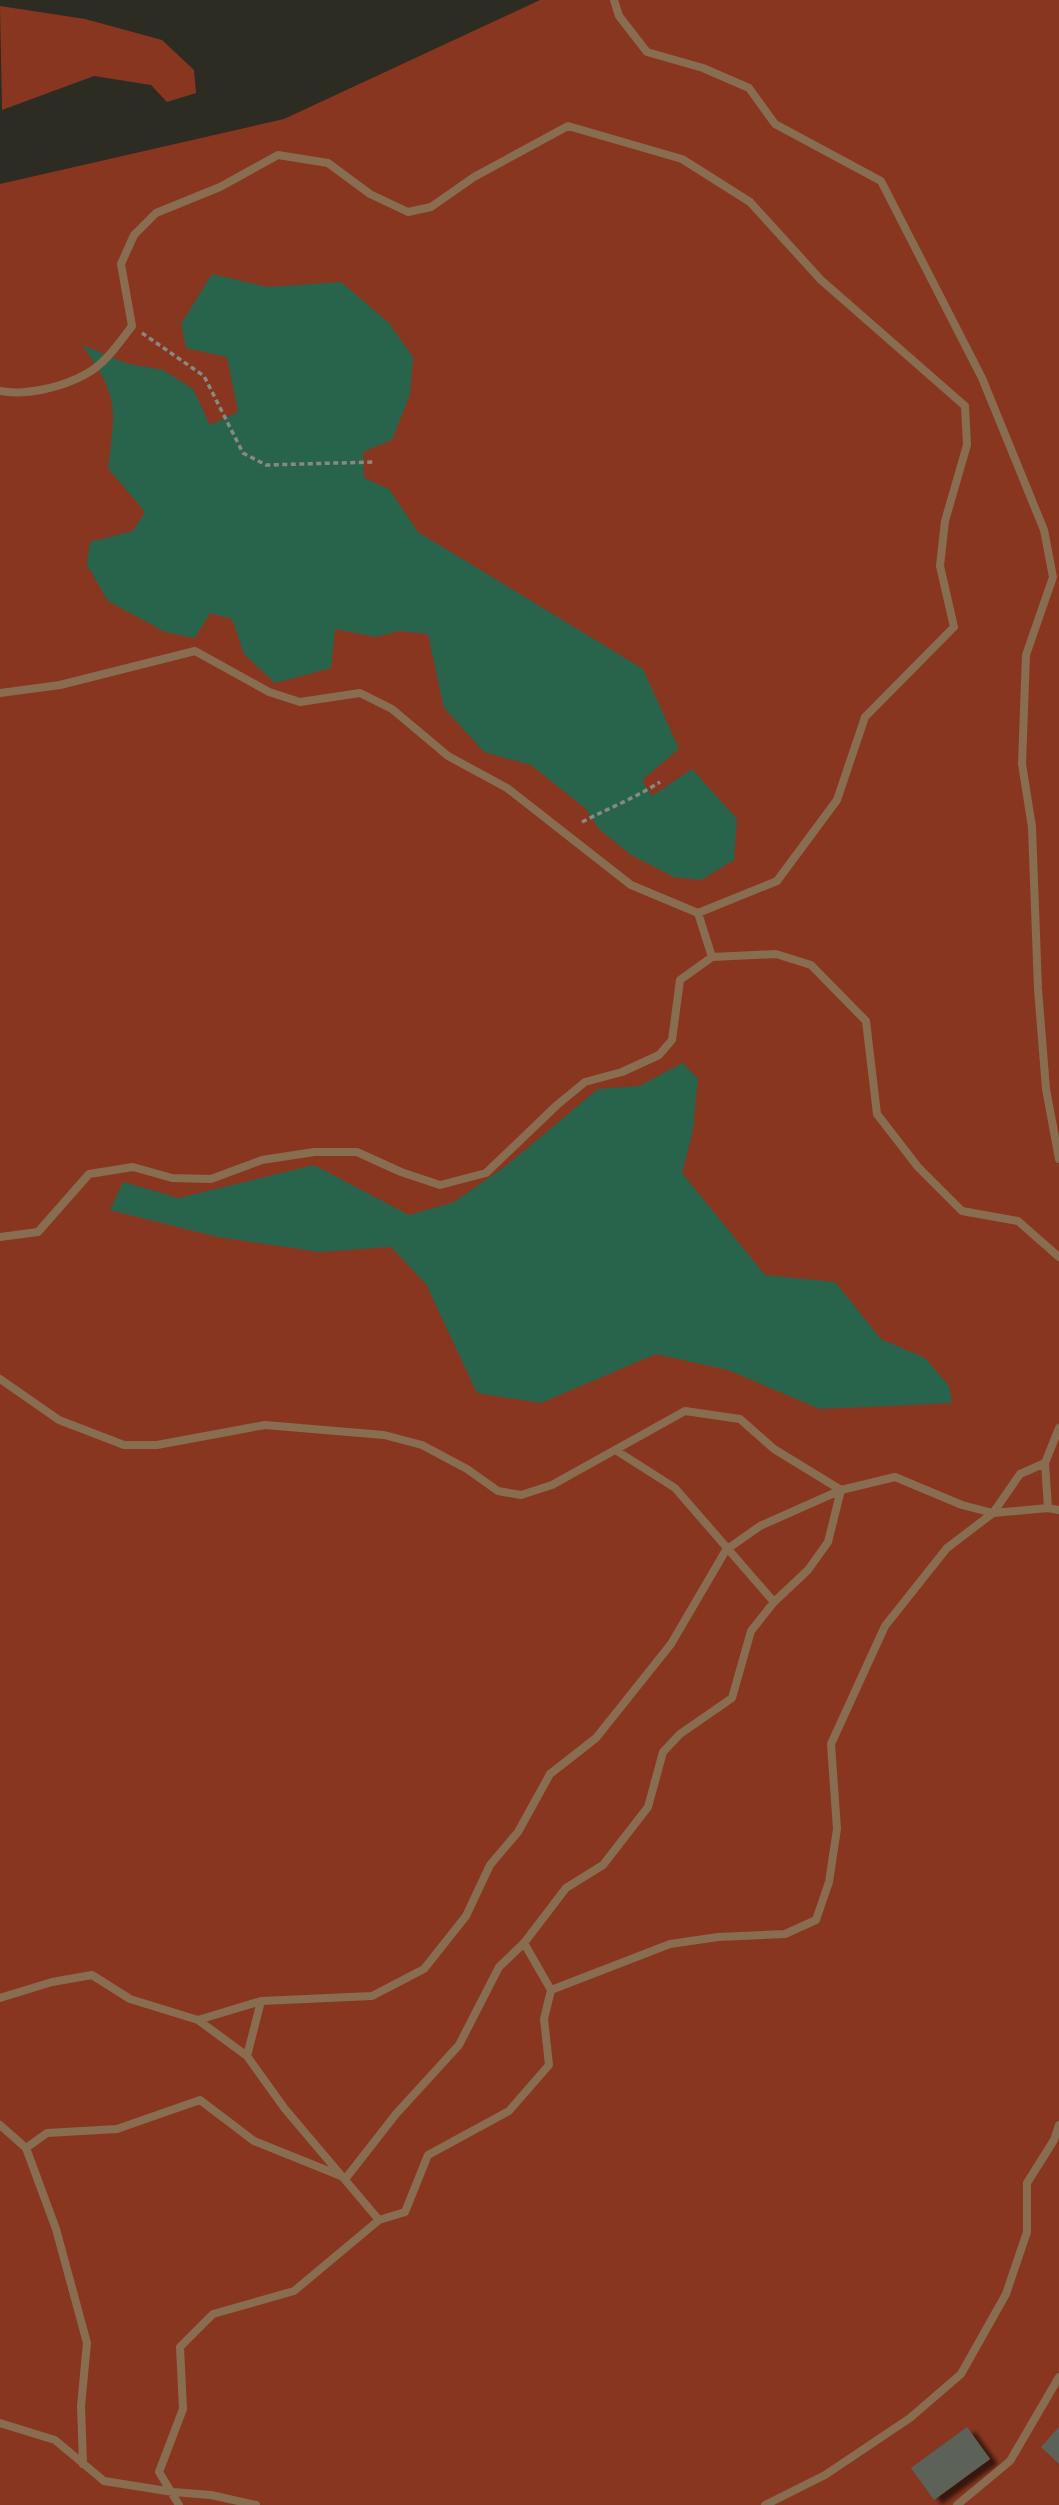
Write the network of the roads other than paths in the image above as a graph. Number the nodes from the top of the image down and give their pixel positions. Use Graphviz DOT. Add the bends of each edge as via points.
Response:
graph roads {
  1 [pos="614,0"];
  2 [pos="0,391"];
  3 [pos="0,694"];
  4 [pos="698,913"];
  5 [pos="712,957"];
  6 [pos="1059,1159"];
  7 [pos="0,1237"];
  8 [pos="1059,1257"];
  9 [pos="0,1379"];
  10 [pos="1059,1428"];
  11 [pos="617,1451"];
  12 [pos="1045,1463"];
  13 [pos="841,1490"];
  14 [pos="1048,1508"];
  15 [pos="1059,1510"];
  16 [pos="993,1513"];
  17 [pos="726,1550"];
  18 [pos="774,1602"];
  19 [pos="524,1943"];
  20 [pos="551,1990"];
  21 [pos="0,1998"];
  22 [pos="261,2001"];
  23 [pos="198,2020"];
  24 [pos="247,2056"];
  25 [pos="0,2125"];
  26 [pos="1059,2125"];
  27 [pos="26,2148"];
  28 [pos="346,2178"];
  29 [pos="379,2220"];
  30 [pos="1059,2377"];
  31 [pos="0,2423"];
  32 [pos="83,2464"];
  33 [pos="173,2492"];
  34 [pos="179,2505"];
  35 [pos="257,2505"];
  36 [pos="765,2505"];
  37 [pos="957,2505"];
  1 -- 6 [label="lane" via="618,16 648,52 704,68 749,88 775,124 881,181 982,378 1044,530 1053,577 1026,655 1022,764 1032,827 1046,1089"];
  2 -- 4 [label="lane" via="46,389 87,374 132,326 121,264 134,235 156,213 220,187 278,155 328,163 370,194 408,212 431,207 474,177 568,126 682,159 750,202 821,280 965,406 967,445 945,521 940,566 954,627 865,717 837,800 777,881"];
  3 -- 4 [label="lane" via="60,685 195,651 269,692 300,702 360,693 392,709 448,757 507,788 631,885"];
  4 -- 5 [label="lane"];
  5 -- 7 [label="lane" via="680,980 672,1040 659,1055 585,1082 486,1173 440,1185 357,1152 313,1152 262,1160 211,1179 172,1178 133,1167 89,1174 38,1232"];
  5 -- 8 [label="lane" via="776,954 811,965 866,1021 877,1114 918,1167 962,1211 1018,1221"];
  9 -- 11 [label="lane" via="59,1420 124,1445 157,1445 265,1424 384,1435 422,1445 498,1491 521,1495 552,1485"];
  10 -- 12 [label="lane"];
  11 -- 13 [label="lane" via="685,1411 740,1419 774,1449"];
  11 -- 17 [label="lane" via="675,1488"];
  12 -- 14 [label="lane"];
  12 -- 16 [label="lane" via="1020,1474"];
  13 -- 16 [label="lane" via="895,1478"];
  13 -- 17 [label="lane" via="760,1526"];
  13 -- 18 [label="lane" via="828,1542 808,1570"];
  14 -- 15 [label="lane"];
  14 -- 16 [label="lane"];
  16 -- 20 [label="lane" via="947,1548 885,1626 831,1744 837,1829 829,1882 816,1920 785,1934 670,1944"];
  17 -- 18 [label="lane"];
  17 -- 22 [label="lane" via="663,1654 596,1738 550,1774 518,1832 490,1866 466,1916 424,1969 372,1996"];
  18 -- 19 [label="lane" via="751,1631 732,1698 680,1734 663,1752 648,1807 603,1866 566,1888"];
  19 -- 20 [label="lane"];
  19 -- 28 [label="lane" via="499,1967 459,2045"];
  20 -- 29 [label="lane" via="544,2019 549,2065 509,2111 428,2155 405,2212"];
  21 -- 23 [label="lane" via="92,1975 130,1999"];
  22 -- 23 [label="lane"];
  22 -- 24 [label="lane"];
  23 -- 24 [label="lane"];
  24 -- 28 [label="lane" via="285,2109"];
  25 -- 27 [label="lane"];
  26 -- 36 [label="lane" via="1027,2183 1027,2232 1006,2294 961,2374 889,2432 825,2475"];
  27 -- 28 [label="lane" via="47,2133 117,2129 200,2100 254,2141"];
  27 -- 32 [label="lane" via="56,2229 87,2343 81,2406"];
  28 -- 29 [label="lane"];
  29 -- 33 [label="lane" via="293,2291 213,2314 180,2347 183,2409 159,2472"];
  30 -- 37 [label="lane" via="1010,2461"];
  31 -- 32 [label="lane" via="55,2441"];
  32 -- 33 [label="lane" via="104,2481"];
  33 -- 34 [label="lane"];
  33 -- 35 [label="lane" via="211,2494"];
}
